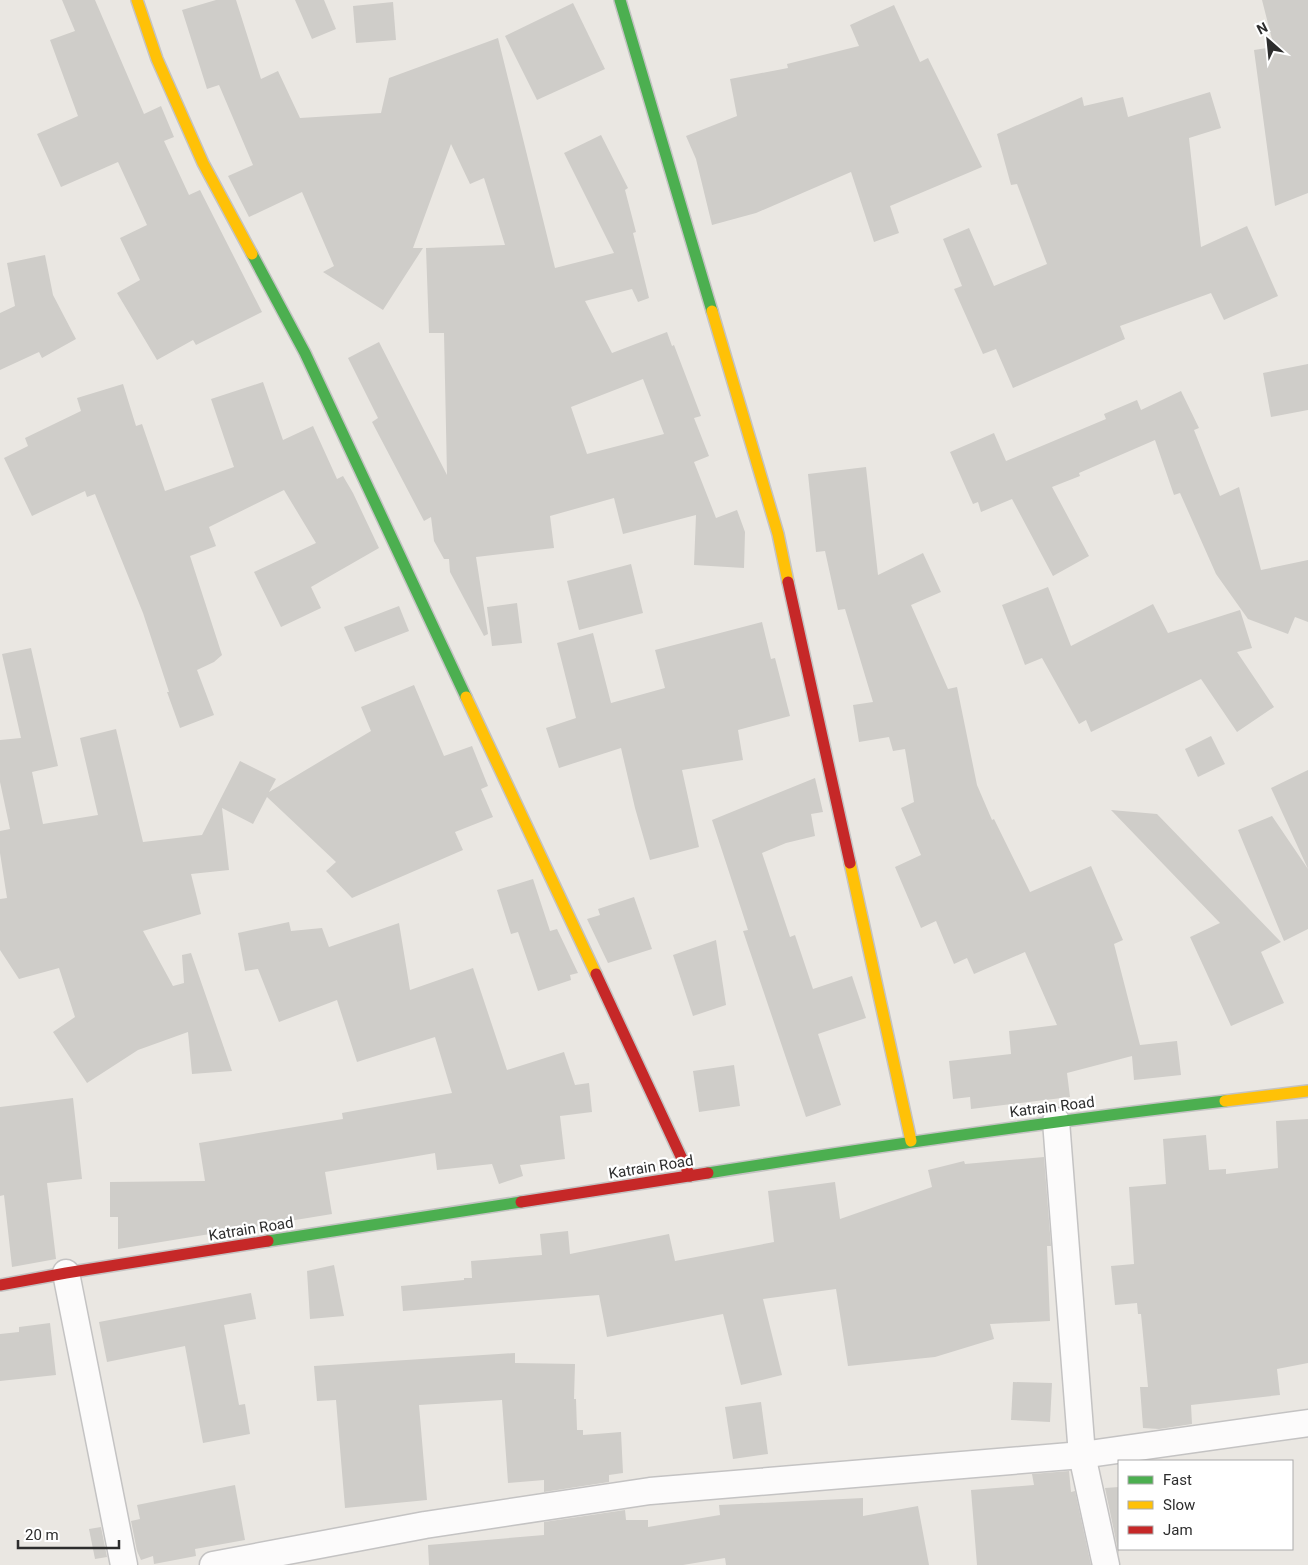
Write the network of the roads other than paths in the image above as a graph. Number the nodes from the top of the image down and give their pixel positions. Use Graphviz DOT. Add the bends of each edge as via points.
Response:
graph roads {
  1 [pos="138,0"];
  2 [pos="620,0"];
  3 [pos="1308,1091"];
  4 [pos="1056,1121"];
  5 [pos="911,1141"];
  6 [pos="690,1176"];
  7 [pos="66,1273"];
  8 [pos="0,1285"];
  9 [pos="1308,1424"];
  10 [pos="1082,1456"];
  11 [pos="124,1565"];
  12 [pos="213,1565"];
  13 [pos="1106,1565"];
  1 -- 6 [label="street" via="157,59 203,163 305,353"];
  2 -- 5 [label="street" via="778,534"];
  3 -- 4 [label="street, Katrain Road"];
  4 -- 5 [label="street, Katrain Road"];
  4 -- 10 [label="street"];
  5 -- 6 [label="street, Katrain Road"];
  6 -- 7 [label="street, Katrain Road"];
  7 -- 8 [label="street, Katrain Road"];
  7 -- 11 [label="street"];
  9 -- 10 [label="street"];
  10 -- 12 [label="street" via="650,1491 426,1525"];
  10 -- 13 [label="street"];
}
